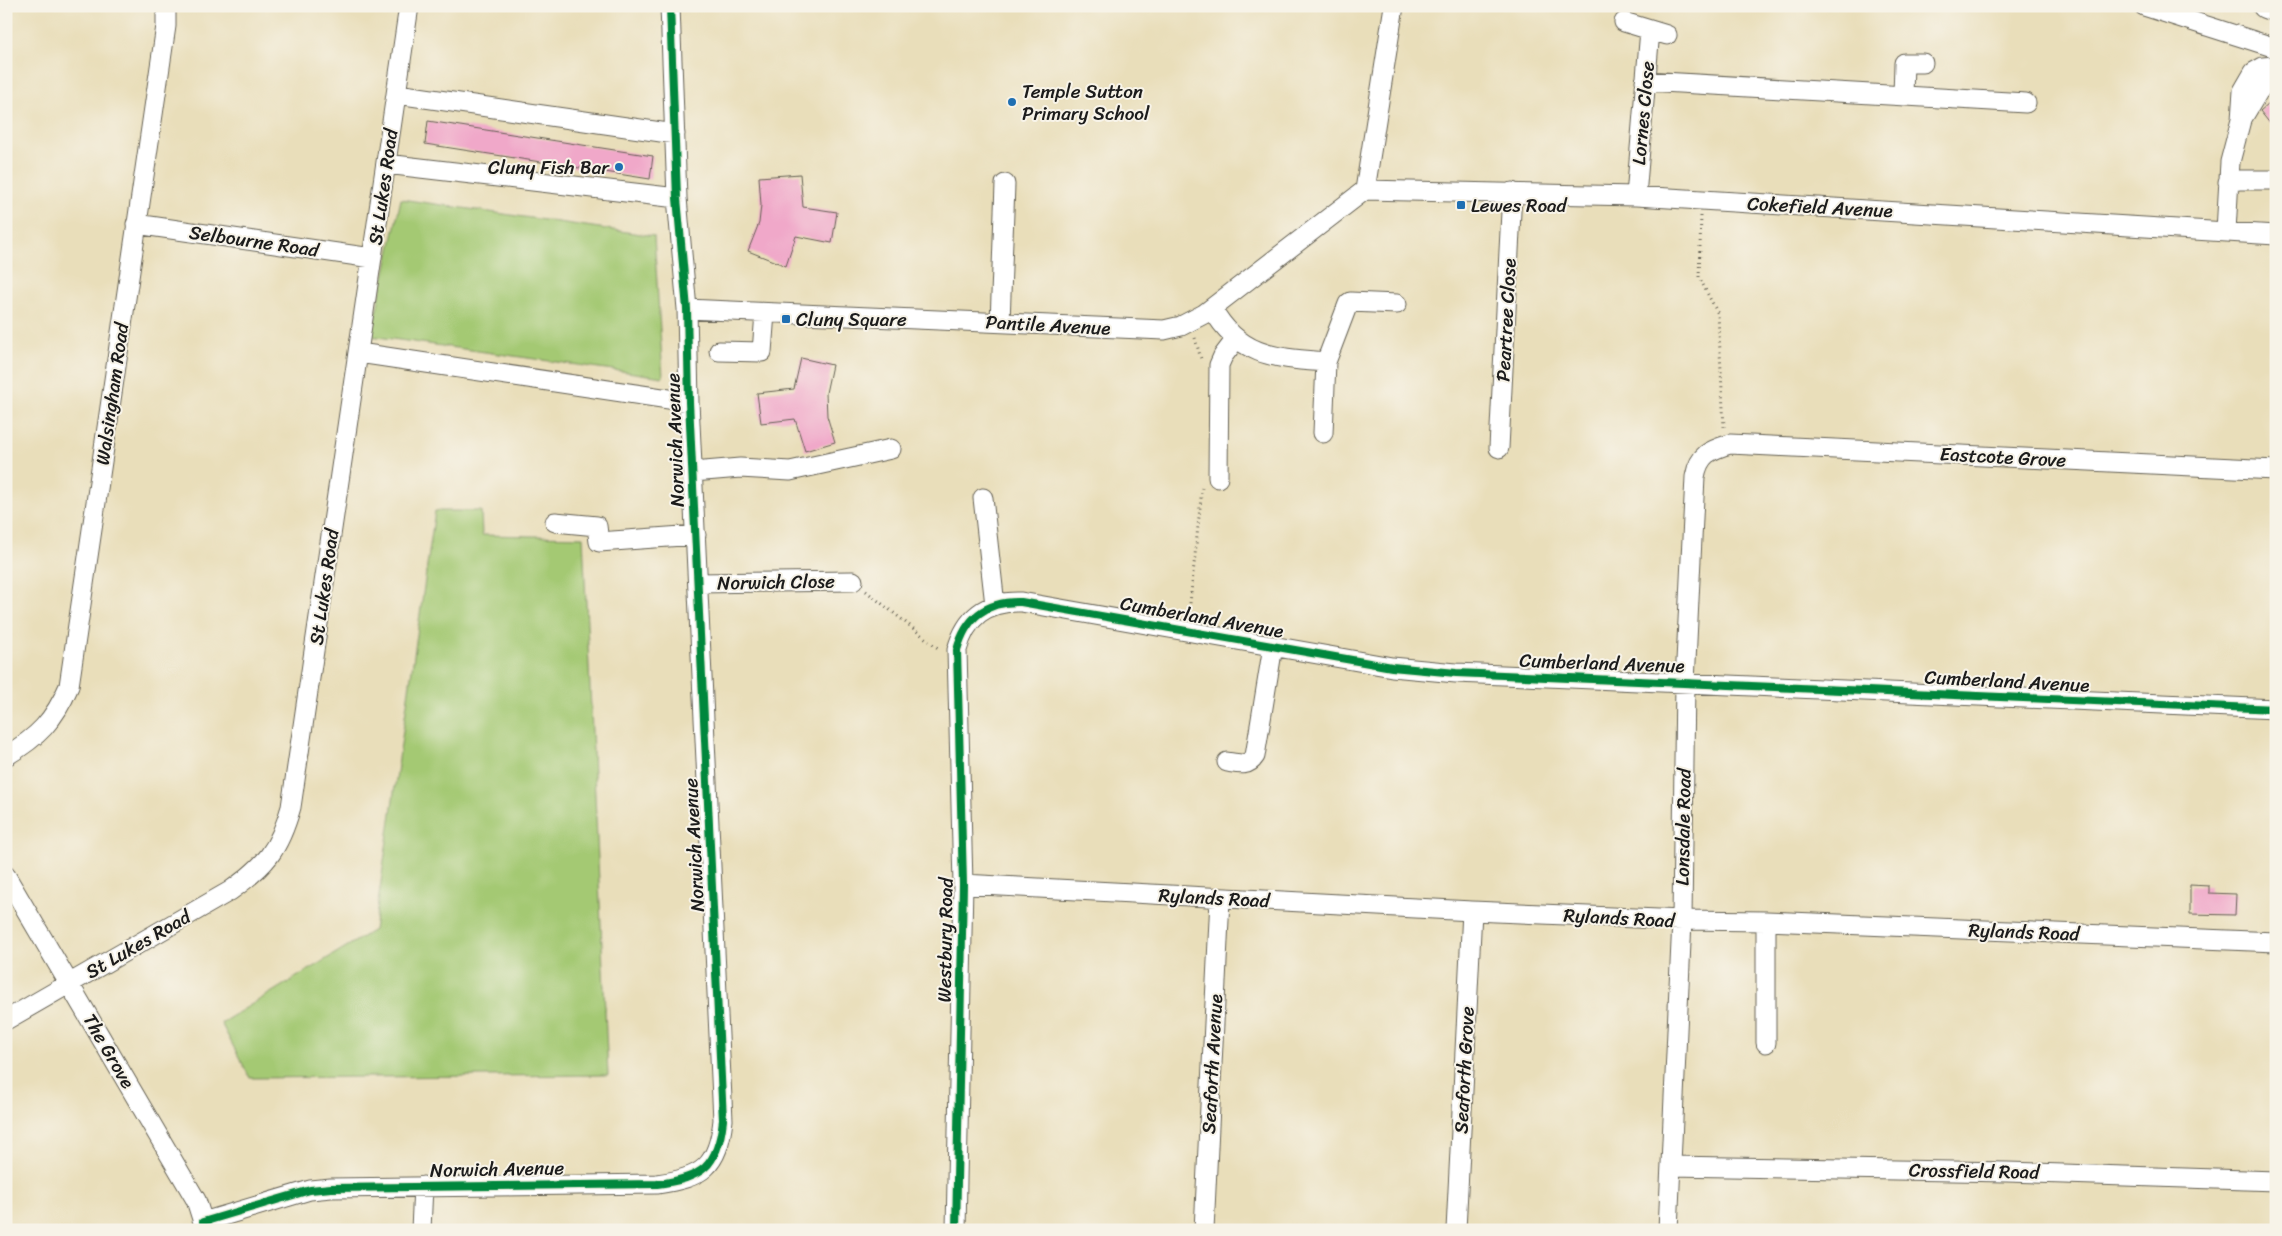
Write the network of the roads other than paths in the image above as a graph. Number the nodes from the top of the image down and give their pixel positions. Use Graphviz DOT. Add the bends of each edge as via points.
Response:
graph roads {
  1 [pos="166,6"];
  2 [pos="409,6"];
  3 [pos="670,6"];
  4 [pos="1394,6"];
  5 [pos="2144,6"];
  6 [pos="2265,6"];
  7 [pos="2276,10"];
  8 [pos="1624,22"];
  9 [pos="2276,48"];
  10 [pos="1923,63"];
  11 [pos="2276,66"];
  12 [pos="2276,72"];
  13 [pos="1645,81"];
  14 [pos="397,94"];
  15 [pos="1903,96"];
  16 [pos="2026,103"];
  17 [pos="2241,120"];
  18 [pos="676,134"];
  19 [pos="386,164"];
  20 [pos="2276,180"];
  21 [pos="2228,182"];
  22 [pos="1005,184"];
  23 [pos="1365,190"];
  24 [pos="1512,192"];
  25 [pos="1636,196"];
  26 [pos="677,198"];
  27 [pos="136,224"];
  28 [pos="2226,231"];
  29 [pos="2276,235"];
  30 [pos="372,258"];
  31 [pos="1397,304"];
  32 [pos="1212,308"];
  33 [pos="687,309"];
  34 [pos="765,312"];
  35 [pos="1000,323"];
  36 [pos="1236,339"];
  37 [pos="719,351"];
  38 [pos="359,353"];
  39 [pos="1326,362"];
  40 [pos="689,402"];
  41 [pos="1323,433"];
  42 [pos="1728,444"];
  43 [pos="1499,448"];
  44 [pos="891,450"];
  45 [pos="2276,470"];
  46 [pos="693,472"];
  47 [pos="1210,478"];
  48 [pos="983,498"];
  49 [pos="555,522"];
  50 [pos="696,535"];
  51 [pos="853,581"];
  52 [pos="698,583"];
  53 [pos="995,605"];
  54 [pos="1273,646"];
  55 [pos="957,656"];
  56 [pos="1686,682"];
  57 [pos="2276,709"];
  58 [pos="6,756"];
  59 [pos="1227,762"];
  60 [pos="6,876"];
  61 [pos="962,884"];
  62 [pos="1220,899"];
  63 [pos="1472,911"];
  64 [pos="1682,920"];
  65 [pos="1766,921"];
  66 [pos="2276,942"];
  67 [pos="69,983"];
  68 [pos="6,1020"];
  69 [pos="1766,1043"];
  70 [pos="1671,1166"];
  71 [pos="2276,1181"];
  72 [pos="423,1186"];
  73 [pos="203,1226"];
  74 [pos="421,1230"];
  75 [pos="956,1230"];
  76 [pos="1204,1230"];
  77 [pos="1456,1230"];
  78 [pos="1668,1230"];
  1 -- 27 [label="street, Walsingham Road" via="166,26"];
  2 -- 14 [label="street, St Lukes Road"];
  3 -- 18 [label="street, Norwich Avenue"];
  4 -- 23 [label="street"];
  5 -- 9 [label="street"];
  6 -- 7 [label="main road"];
  8 -- 13 [label="street, Lornes Close" via="1658,32"];
  10 -- 15 [label="street" via="1904,63"];
  11 -- 17 [label="street" via="2263,67 2247,81 2240,103"];
  12 -- 17 [label="street" via="2258,92"];
  13 -- 15 [label="street"];
  13 -- 25 [label="street, Lornes Close"];
  14 -- 18 [label="street"];
  14 -- 19 [label="street, St Lukes Road"];
  15 -- 16 [label="street"];
  17 -- 21 [label="street"];
  18 -- 26 [label="street, Norwich Avenue"];
  19 -- 26 [label="street"];
  19 -- 30 [label="street, St Lukes Road"];
  20 -- 21 [label="street"];
  21 -- 28 [label="street"];
  22 -- 35 [label="street"];
  23 -- 24 [label="street, Cokefield Avenue"];
  23 -- 32 [label="street, Pantile Avenue"];
  24 -- 25 [label="street, Cokefield Avenue"];
  24 -- 43 [label="street, Peartree Close"];
  25 -- 28 [label="street, Cokefield Avenue"];
  26 -- 33 [label="street, Norwich Avenue"];
  27 -- 30 [label="street, Selbourne Road"];
  27 -- 58 [label="street, Walsingham Road" via="69,686 55,715 43,730"];
  28 -- 29 [label="street, Cokefield Avenue"];
  30 -- 38 [label="street, St Lukes Road"];
  31 -- 39 [label="street" via="1350,302"];
  32 -- 35 [label="street, Pantile Avenue" via="1190,321 1164,330"];
  32 -- 36 [label="street"];
  33 -- 34 [label="street, Pantile Avenue"];
  33 -- 40 [label="street, Norwich Avenue"];
  34 -- 35 [label="street, Pantile Avenue"];
  34 -- 37 [label="street" via="762,352"];
  36 -- 39 [label="street" via="1264,355"];
  36 -- 47 [label="street" via="1219,365"];
  38 -- 40 [label="street"];
  38 -- 67 [label="street, St Lukes Road" via="291,807 277,846 261,866 230,891"];
  39 -- 41 [label="street"];
  40 -- 46 [label="street, Norwich Avenue"];
  42 -- 45 [label="street, Eastcote Grove"];
  42 -- 56 [label="street, Lonsdale Road" via="1704,455 1697,464"];
  44 -- 46 [label="street" via="790,471 740,468"];
  46 -- 50 [label="street, Norwich Avenue"];
  48 -- 53 [label="street"];
  49 -- 50 [label="street" via="597,526 599,542"];
  50 -- 52 [label="street, Norwich Avenue"];
  51 -- 52 [label="street, Norwich Close"];
  52 -- 72 [label="street, Norwich Avenue" via="722,1110 720,1143 711,1162 696,1175 657,1184"];
  53 -- 54 [label="street, Cumberland Avenue" via="1021,602"];
  53 -- 55 [label="street, Cumberland Avenue" via="978,613 968,623 961,634"];
  54 -- 56 [label="street, Cumberland Avenue" via="1410,669"];
  54 -- 59 [label="street" via="1255,756 1249,763"];
  55 -- 61 [label="street, Westbury Road"];
  56 -- 57 [label="street, Cumberland Avenue"];
  56 -- 64 [label="street, Lonsdale Road"];
  60 -- 67 [label="street, The Grove"];
  61 -- 62 [label="street, Rylands Road"];
  61 -- 75 [label="street, Westbury Road"];
  62 -- 63 [label="street, Rylands Road"];
  62 -- 76 [label="street, Seaforth Avenue"];
  63 -- 64 [label="street, Rylands Road"];
  63 -- 77 [label="street, Seaforth Grove"];
  64 -- 65 [label="street, Rylands Road"];
  64 -- 70 [label="street, Lonsdale Road"];
  65 -- 66 [label="street, Rylands Road"];
  65 -- 69 [label="street"];
  67 -- 68 [label="street, St Lukes Road"];
  67 -- 73 [label="street, The Grove" via="196,1200"];
  70 -- 71 [label="street, Crossfield Road"];
  70 -- 78 [label="street, Lonsdale Road"];
  72 -- 73 [label="street, Norwich Avenue" via="310,1190"];
  72 -- 74 [label="street"];
}
